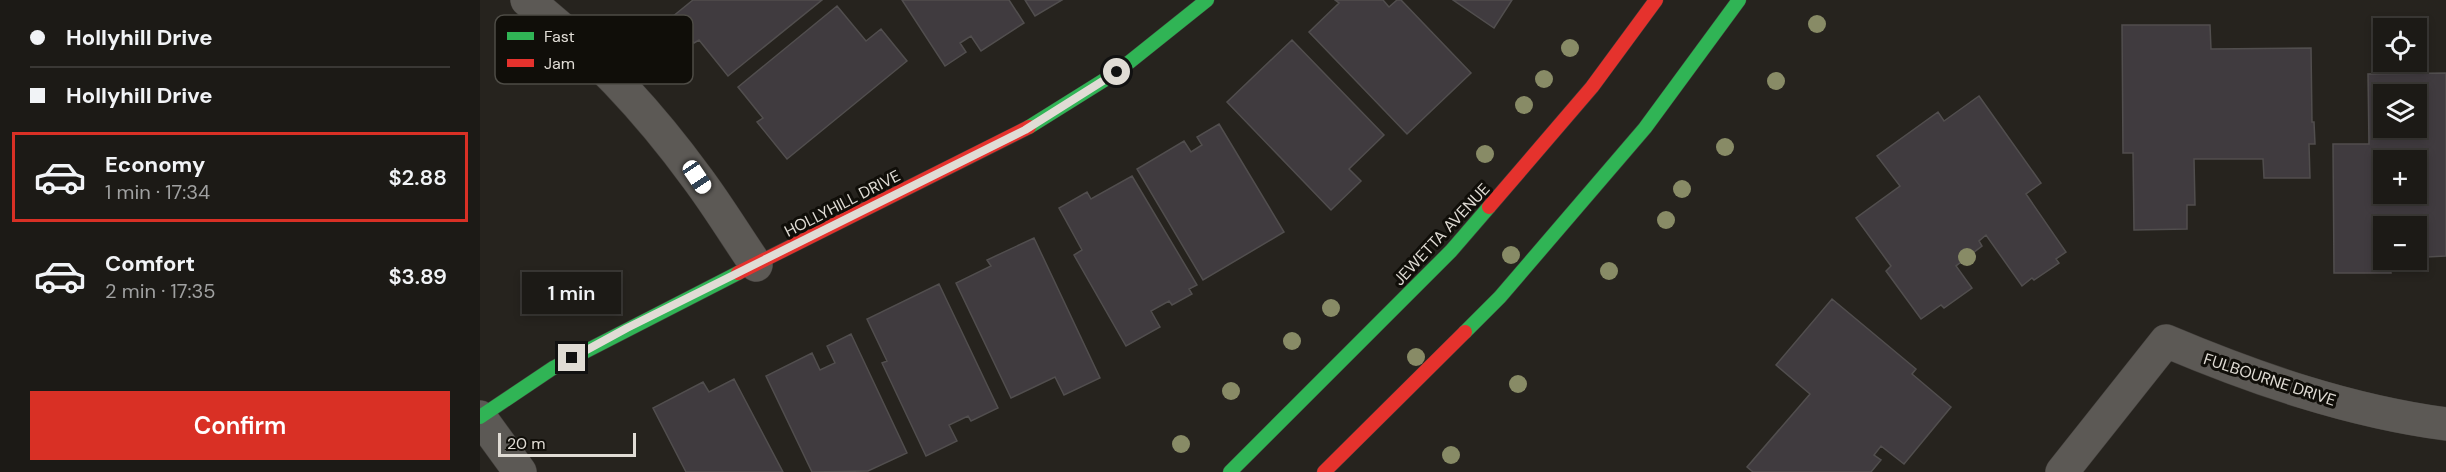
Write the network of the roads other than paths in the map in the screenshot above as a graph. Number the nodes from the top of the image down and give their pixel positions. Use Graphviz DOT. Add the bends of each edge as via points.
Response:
graph roads {
  1 [pos="527,0"];
  2 [pos="1207,0"];
  3 [pos="1656,0"];
  4 [pos="1721,0"];
  5 [pos="1738,0"];
  6 [pos="546,15"];
  7 [pos="1706,45"];
  8 [pos="617,84"];
  9 [pos="756,265"];
  10 [pos="480,417"];
  11 [pos="2446,424"];
  12 [pos="520,472"];
  13 [pos="1230,472"];
  14 [pos="1324,472"];
  15 [pos="2062,472"];
  1 -- 6 [label="street"];
  2 -- 9 [label="street, HOLLYHILL DRIVE" via="1117,72 1025,130"];
  3 -- 13 [label="street, JEWETTA AVENUE" via="1592,87 1450,251"];
  4 -- 7 [label="street"];
  5 -- 7 [label="street"];
  7 -- 14 [label="street" via="1645,128 1500,297"];
  8 -- 9 [label="street" via="697,177"];
  9 -- 10 [label="street, HOLLYHILL DRIVE" via="553,368"];
  10 -- 12 [label="street"];
  11 -- 15 [label="street, FULBOURNE DRIVE" via="2309,395 2166,341"];
}
